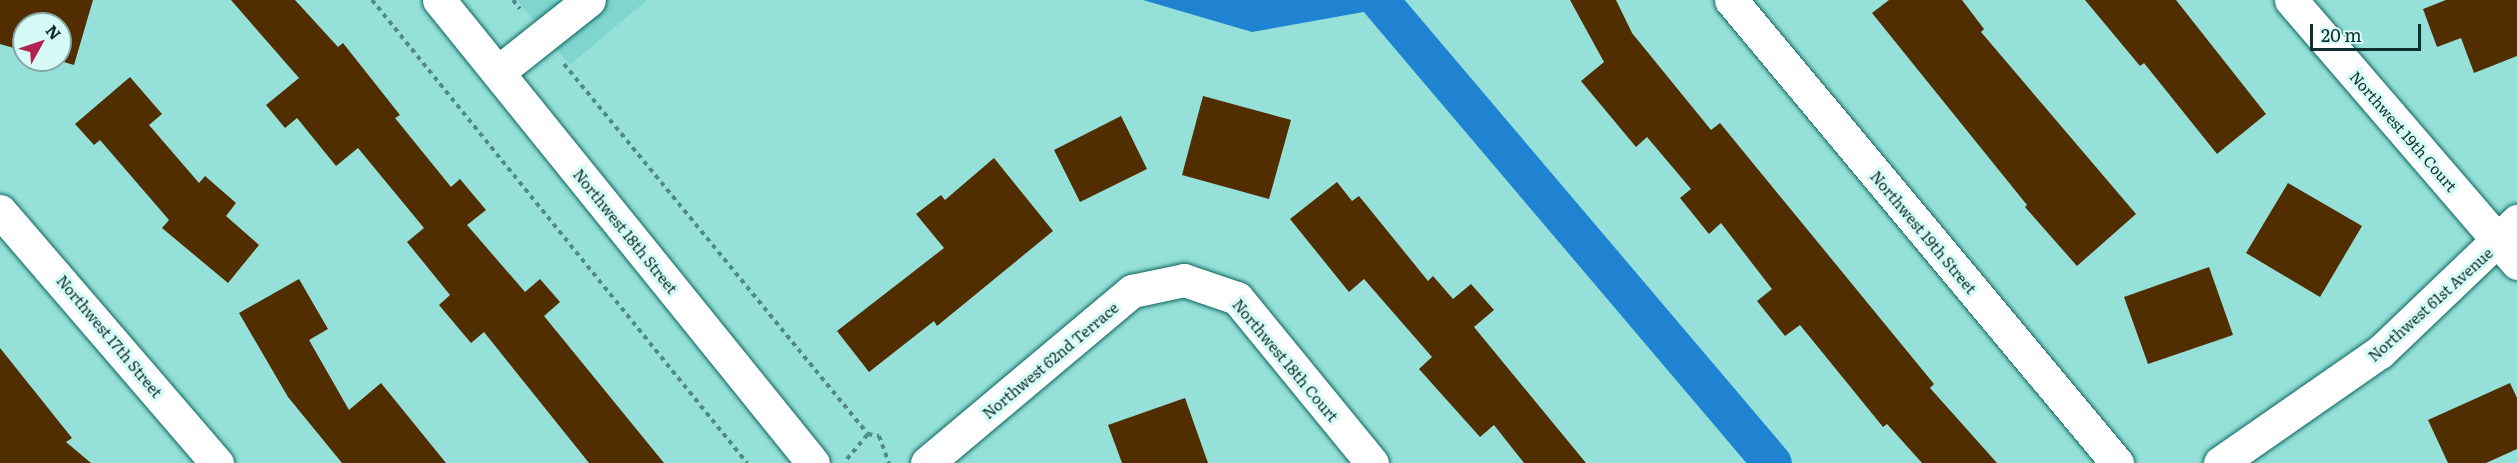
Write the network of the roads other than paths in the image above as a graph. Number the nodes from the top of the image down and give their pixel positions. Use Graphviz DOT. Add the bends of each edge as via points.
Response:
graph roads {
  1 [pos="439,0"];
  2 [pos="589,0"];
  3 [pos="1731,0"];
  4 [pos="2292,0"];
  5 [pos="498,72"];
  6 [pos="0,211"];
  7 [pos="2511,242"];
  8 [pos="1184,280"];
  9 [pos="217,463"];
  10 [pos="813,463"];
  11 [pos="927,463"];
  12 [pos="1372,463"];
  13 [pos="2117,463"];
  14 [pos="2220,463"];
  1 -- 5 [label="street, Northwest 18th Street"];
  2 -- 5 [label="street"];
  3 -- 13 [label="street, Northwest 19th Street"];
  4 -- 7 [label="street, Northwest 19th Court"];
  5 -- 10 [label="street, Northwest 18th Street"];
  6 -- 9 [label="street, Northwest 17th Street"];
  7 -- 14 [label="street, Northwest 61st Avenue" via="2380,352"];
  8 -- 11 [label="street, Northwest 62nd Terrace" via="1132,291"];
  8 -- 12 [label="street, Northwest 18th Court" via="1237,298"];
}
